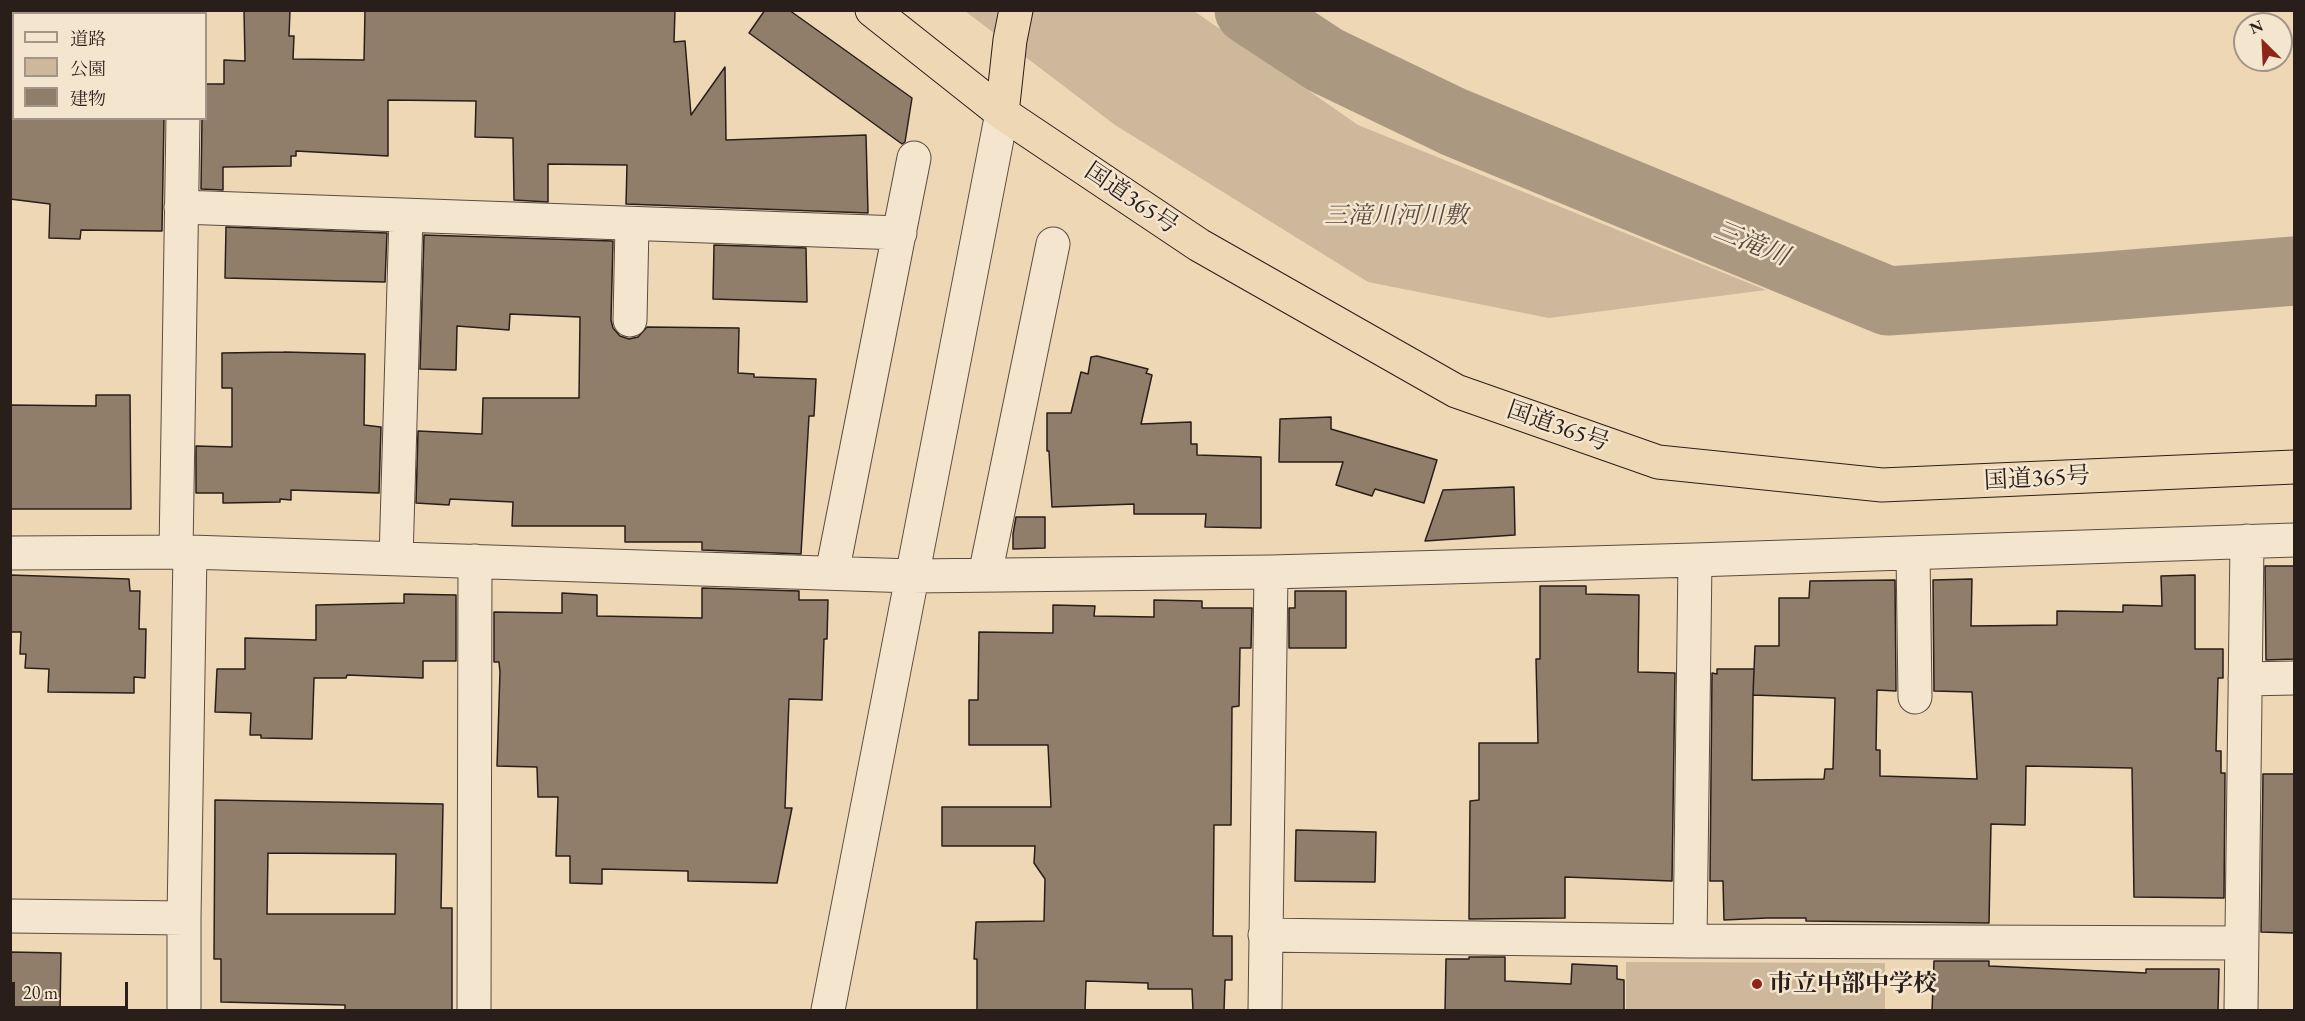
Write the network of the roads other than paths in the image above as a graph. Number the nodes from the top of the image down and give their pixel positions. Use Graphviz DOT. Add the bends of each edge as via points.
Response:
graph roads {
  1 [pos="872,10"];
  2 [pos="1013,25"];
  3 [pos="1002,113"];
  4 [pos="183,120"];
  5 [pos="914,158"];
  6 [pos="181,207"];
  7 [pos="406,216"];
  8 [pos="632,225"];
  9 [pos="900,233"];
  10 [pos="1053,244"];
  11 [pos="630,320"];
  12 [pos="2295,467"];
  13 [pos="2295,540"];
  14 [pos="2247,541"];
  15 [pos="183,552"];
  16 [pos="10,553"];
  17 [pos="1914,553"];
  18 [pos="396,559"];
  19 [pos="1695,560"];
  20 [pos="475,561"];
  21 [pos="1271,572"];
  22 [pos="832,573"];
  23 [pos="912,576"];
  24 [pos="985,576"];
  25 [pos="2295,678"];
  26 [pos="2246,679"];
  27 [pos="1915,697"];
  28 [pos="10,916"];
  29 [pos="184,918"];
  30 [pos="1265,935"];
  31 [pos="1690,941"];
  32 [pos="2241,943"];
  33 [pos="184,1011"];
  34 [pos="474,1011"];
  35 [pos="828,1011"];
  36 [pos="1265,1011"];
  37 [pos="2241,1011"];
  1 -- 3 [label="highway, 国道365号"];
  2 -- 3 [label="highway"];
  3 -- 12 [label="highway, 国道365号" via="1199,245 1455,391 1658,462 1882,485"];
  3 -- 23 [label="street"];
  4 -- 6 [label="street"];
  5 -- 9 [label="street"];
  6 -- 7 [label="street"];
  6 -- 15 [label="street"];
  7 -- 8 [label="street"];
  7 -- 18 [label="street"];
  8 -- 9 [label="street"];
  8 -- 11 [label="street"];
  9 -- 22 [label="street"];
  10 -- 24 [label="street"];
  13 -- 14 [label="street"];
  14 -- 17 [label="street"];
  14 -- 26 [label="street"];
  15 -- 16 [label="street"];
  15 -- 18 [label="street"];
  15 -- 29 [label="street"];
  17 -- 19 [label="street"];
  17 -- 27 [label="street"];
  18 -- 20 [label="street"];
  19 -- 21 [label="street"];
  19 -- 31 [label="street"];
  20 -- 22 [label="street"];
  20 -- 34 [label="street"];
  21 -- 24 [label="street"];
  21 -- 30 [label="street"];
  22 -- 23 [label="street"];
  23 -- 24 [label="street"];
  23 -- 35 [label="street"];
  25 -- 26 [label="street"];
  26 -- 32 [label="street"];
  28 -- 29 [label="street"];
  29 -- 33 [label="street"];
  30 -- 31 [label="street"];
  30 -- 36 [label="street"];
  31 -- 32 [label="street"];
  32 -- 37 [label="street"];
}
